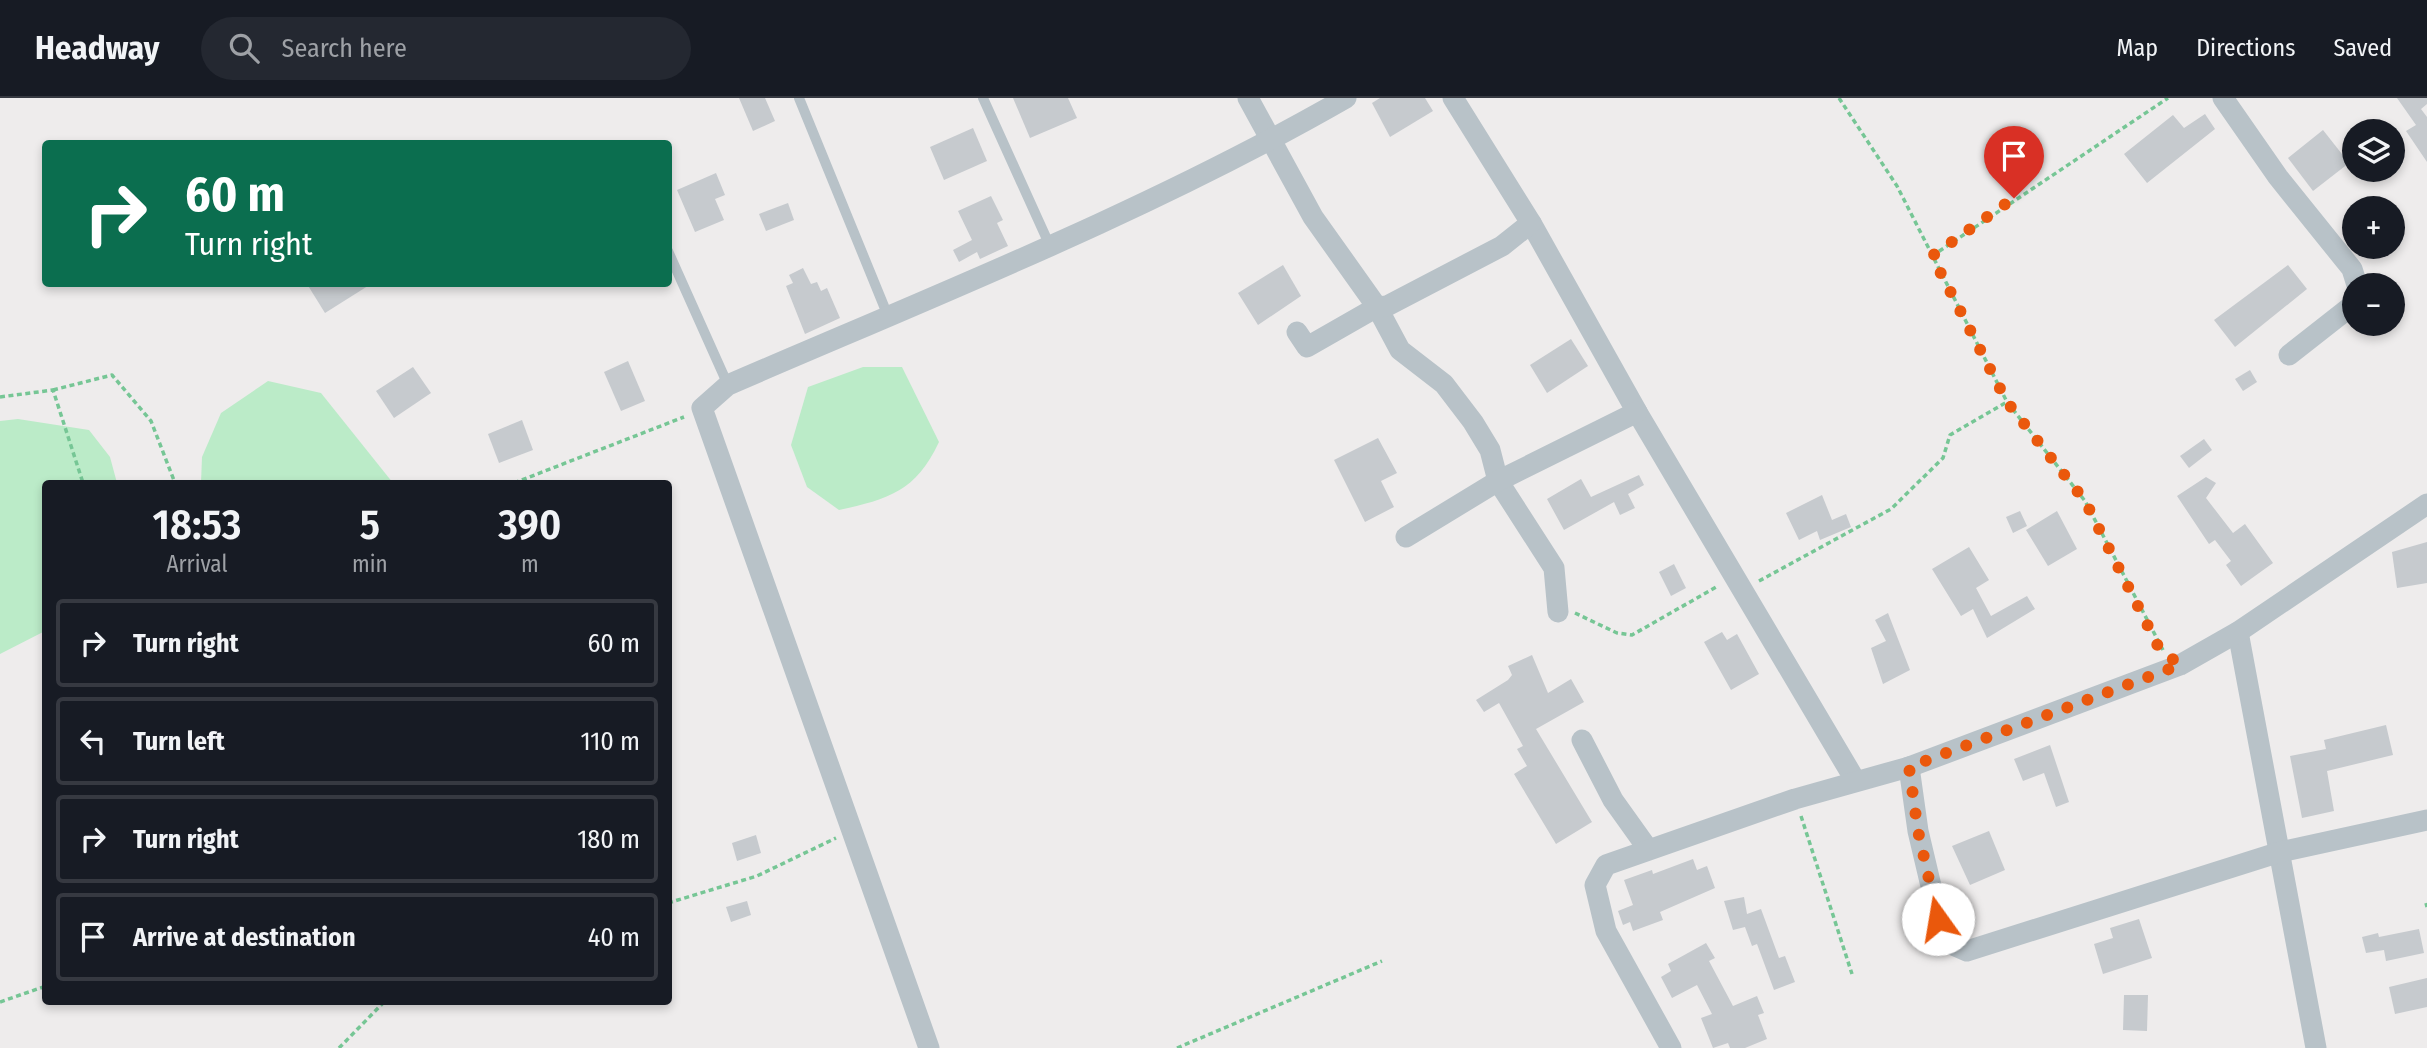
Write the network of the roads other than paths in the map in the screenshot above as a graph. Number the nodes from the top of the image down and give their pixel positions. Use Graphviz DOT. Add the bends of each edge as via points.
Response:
graph roads {
  1 [pos="799,98"];
  2 [pos="983,98"];
  3 [pos="1248,98"];
  4 [pos="1346,98"];
  5 [pos="1453,98"];
  6 [pos="2223,98"];
  7 [pos="1270,142"];
  8 [pos="1531,223"];
  9 [pos="1049,246"];
  10 [pos="672,260"];
  11 [pos="2353,273"];
  12 [pos="1377,307"];
  13 [pos="2342,313"];
  14 [pos="888,316"];
  15 [pos="1297,332"];
  16 [pos="2289,355"];
  17 [pos="727,385"];
  18 [pos="1637,412"];
  19 [pos="1498,481"];
  20 [pos="2427,504"];
  21 [pos="1405,537"];
  22 [pos="1558,612"];
  23 [pos="2238,632"];
  24 [pos="1581,740"];
  25 [pos="1909,767"];
  26 [pos="1855,780"];
  27 [pos="2427,820"];
  28 [pos="1648,849"];
  29 [pos="2280,852"];
  30 [pos="929,1048"];
  31 [pos="1671,1048"];
  32 [pos="2316,1048"];
  1 -- 14 [label="lane"];
  2 -- 9 [label="lane"];
  3 -- 7 [label="street"];
  4 -- 7 [label="street"];
  5 -- 8 [label="street"];
  6 -- 11 [label="street"];
  7 -- 9 [label="street"];
  7 -- 12 [label="street" via="1313,217"];
  8 -- 12 [label="street" via="1491,252"];
  8 -- 18 [label="street"];
  9 -- 14 [label="street"];
  10 -- 17 [label="lane"];
  12 -- 15 [label="street" via="1307,347"];
  12 -- 19 [label="street" via="1399,350 1444,384 1473,422 1490,450"];
  13 -- 16 [label="street"];
  14 -- 17 [label="street"];
  17 -- 30 [label="street" via="702,408"];
  18 -- 19 [label="street"];
  18 -- 26 [label="street"];
  19 -- 21 [label="street"];
  19 -- 22 [label="street" via="1554,568"];
  20 -- 23 [label="street"];
  23 -- 25 [label="street" via="2180,665"];
  23 -- 29 [label="street"];
  24 -- 28 [label="street" via="1613,800"];
  25 -- 26 [label="street"];
  25 -- 29 [label="street" via="1918,831 1944,941 1967,951"];
  26 -- 28 [label="street"];
  27 -- 29 [label="street"];
  28 -- 31 [label="street" via="1606,865 1595,885 1606,931"];
  29 -- 32 [label="street"];
}
